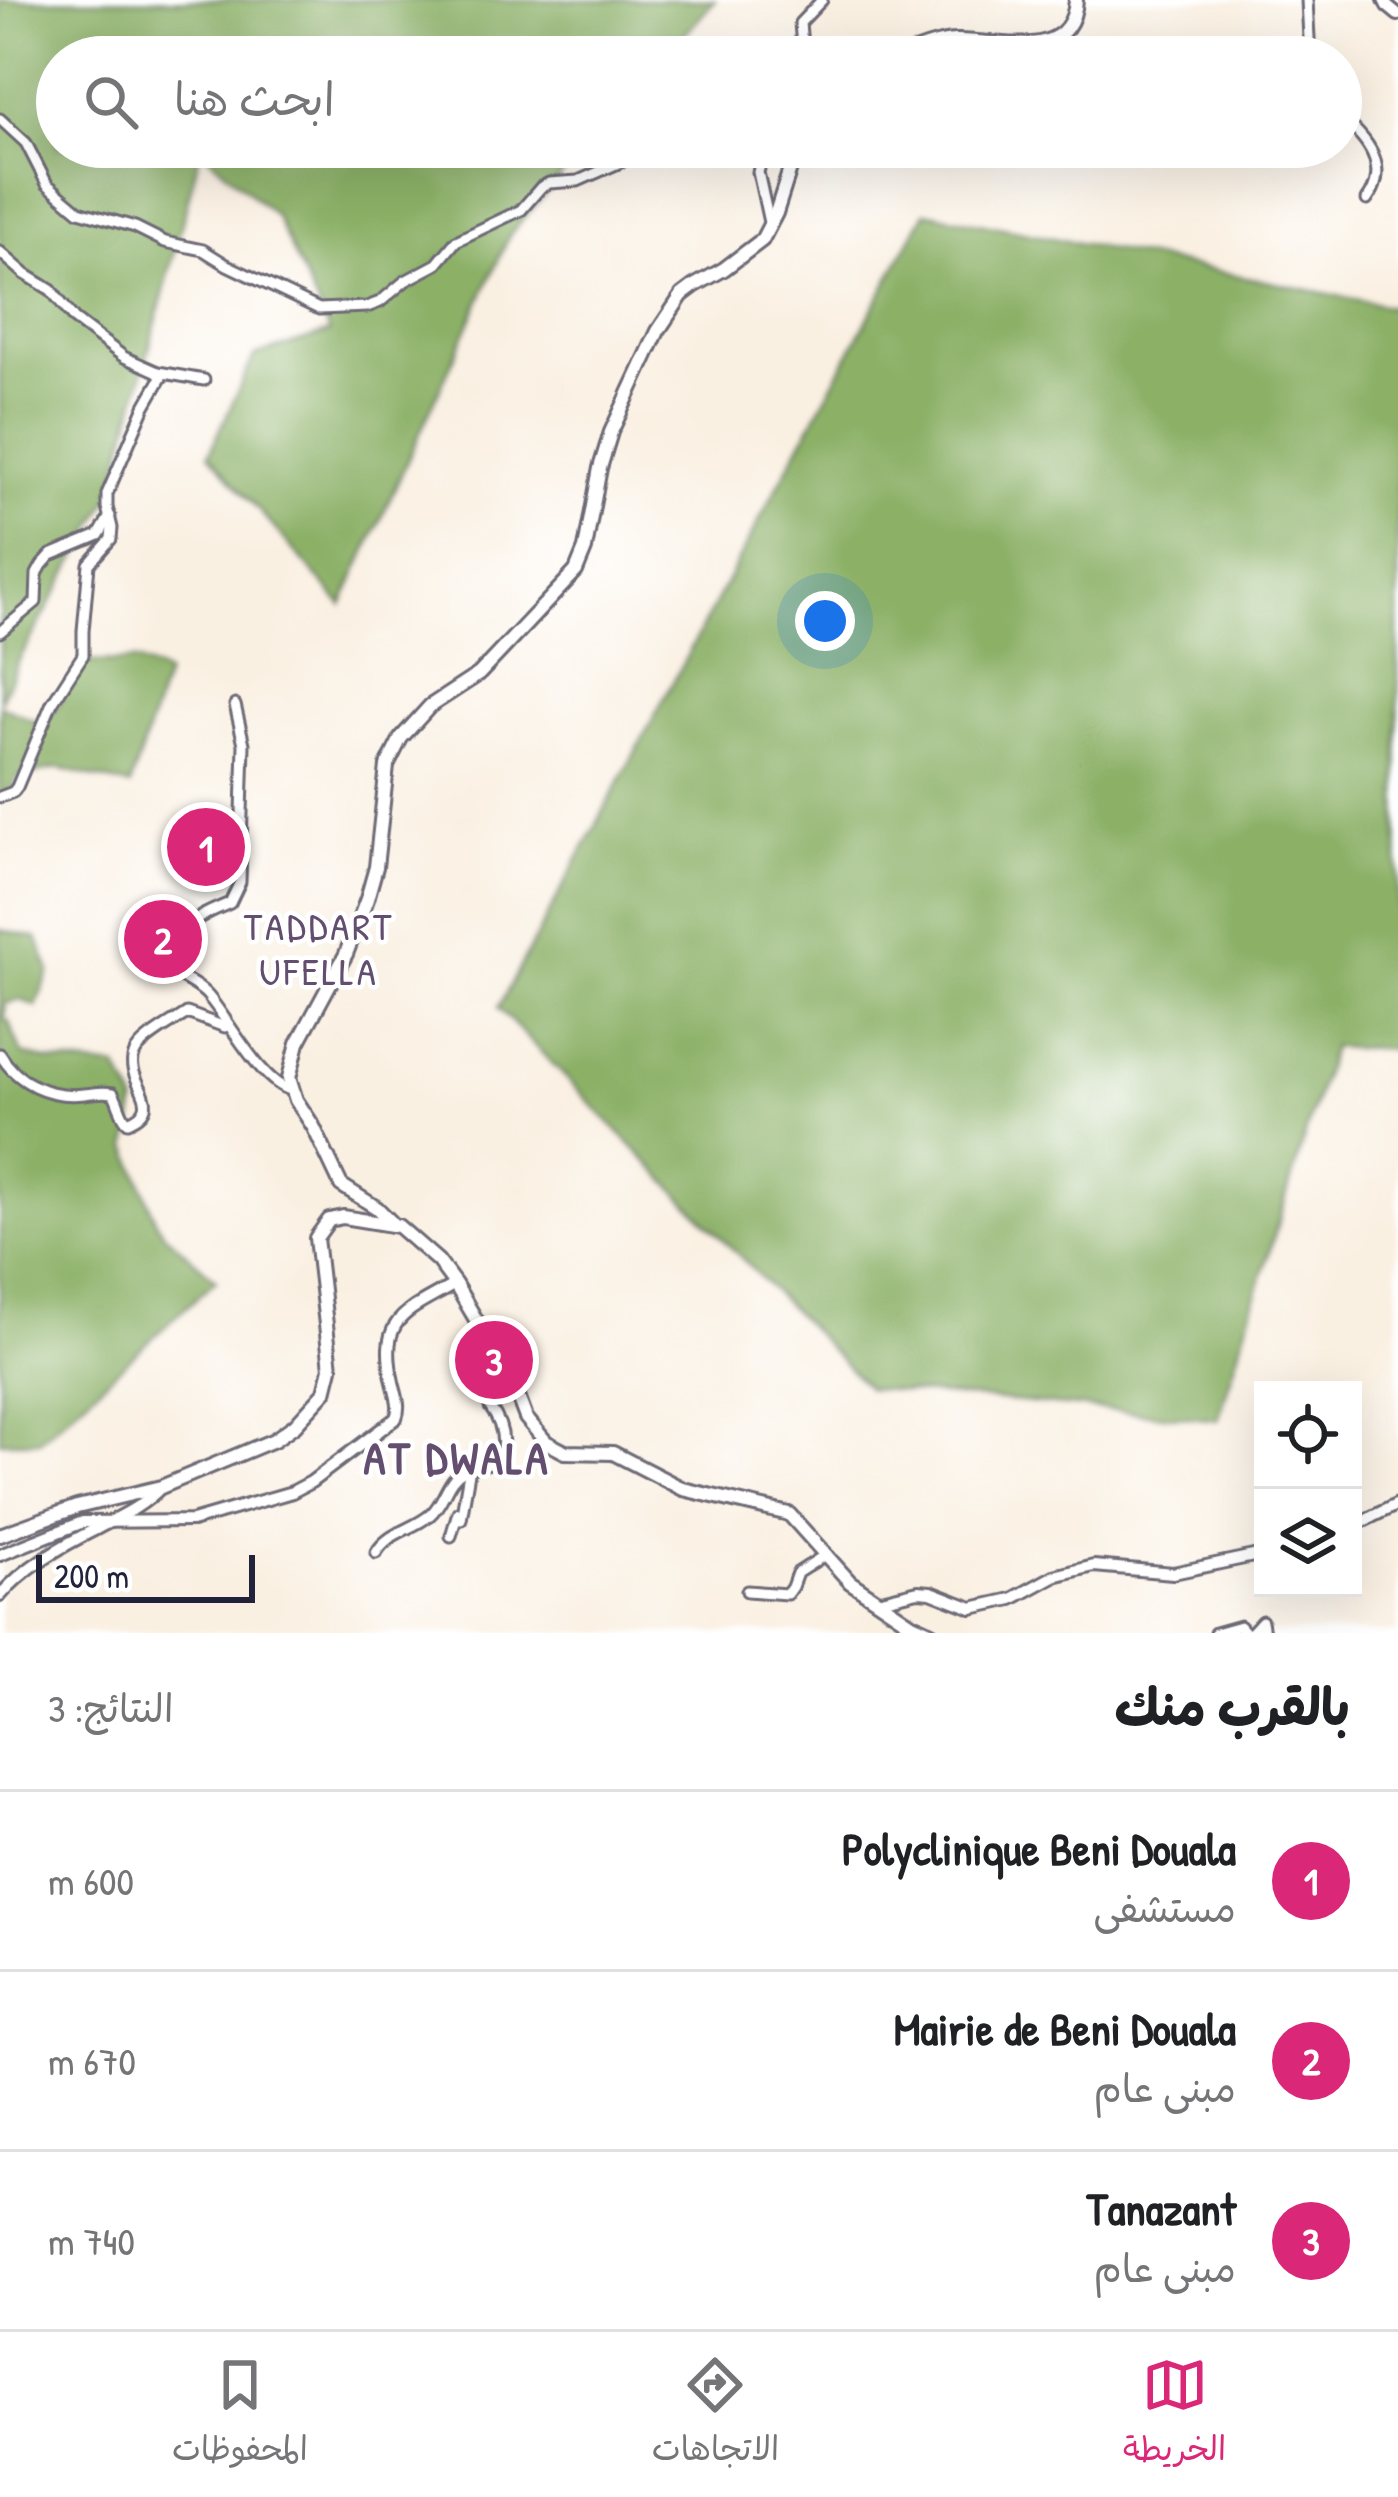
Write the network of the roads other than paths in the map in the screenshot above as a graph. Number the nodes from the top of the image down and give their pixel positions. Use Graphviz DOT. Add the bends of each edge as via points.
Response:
graph roads {
  1 [pos="822,0"];
  2 [pos="1076,0"];
  3 [pos="1307,0"];
  4 [pos="1384,0"];
  5 [pos="1398,15"];
  6 [pos="801,36"];
  7 [pos="1057,36"];
  8 [pos="1310,36"];
  9 [pos="0,119"];
  10 [pos="1362,134"];
  11 [pos="36,163"];
  12 [pos="39,168"];
  13 [pos="607,168"];
  14 [pos="759,168"];
  15 [pos="790,168"];
  16 [pos="1367,200"];
  17 [pos="770,226"];
  18 [pos="0,251"];
  19 [pos="158,372"];
  20 [pos="204,380"];
  21 [pos="110,516"];
  22 [pos="0,632"];
  23 [pos="235,705"];
  24 [pos="0,797"];
  25 [pos="230,1029"];
  26 [pos="0,1054"];
  27 [pos="291,1090"];
  28 [pos="393,1224"];
  29 [pos="455,1284"];
  30 [pos="500,1394"];
  31 [pos="470,1467"];
  32 [pos="161,1487"];
  33 [pos="465,1490"];
  34 [pos="1398,1504"];
  35 [pos="461,1519"];
  36 [pos="112,1520"];
  37 [pos="1362,1522"];
  38 [pos="0,1535"];
  39 [pos="451,1536"];
  40 [pos="376,1553"];
  41 [pos="0,1555"];
  42 [pos="825,1555"];
  43 [pos="1254,1556"];
  44 [pos="748,1591"];
  45 [pos="0,1596"];
  46 [pos="878,1601"];
  47 [pos="932,1633"];
  48 [pos="1216,1633"];
  49 [pos="1249,1633"];
  50 [pos="1264,1633"];
  1 -- 6 [label="street" via="800,23"];
  2 -- 7 [label="main road" via="1070,26"];
  3 -- 8 [label="street"];
  4 -- 5 [label="street"];
  9 -- 11 [label="street"];
  10 -- 16 [label="street" via="1378,174"];
  12 -- 13 [label="street" via="79,211 203,250 319,309 380,302 456,241 521,210 541,188"];
  14 -- 17 [label="street"];
  15 -- 17 [label="main road"];
  17 -- 27 [label="main road" via="753,248 682,295 658,331 611,432 576,571 394,749 371,883 346,954 298,1043"];
  18 -- 19 [label="street" via="74,319"];
  19 -- 20 [label="street"];
  19 -- 21 [label="street" via="107,494"];
  21 -- 22 [label="street" via="100,535 51,555 38,574 36,602"];
  21 -- 24 [label="street" via="111,539 89,564 83,655 52,703 17,787"];
  23 -- 25 [label="street" via="244,744 240,882 230,904 185,927 166,969 206,993"];
  25 -- 26 [label="street" via="188,1013 140,1046 132,1070 145,1111 128,1122 113,1093 35,1087"];
  25 -- 27 [label="street"];
  27 -- 28 [label="main road" via="341,1185"];
  28 -- 29 [label="main road"];
  28 -- 32 [label="main road" via="343,1217 318,1233 331,1368 316,1406 274,1441"];
  29 -- 36 [label="street" via="393,1325 387,1357 396,1418 311,1482 192,1521"];
  29 -- 42 [label="main road" via="546,1442 566,1452 613,1454 683,1489 789,1514"];
  30 -- 31 [label="street" via="490,1407 502,1430 500,1458"];
  31 -- 33 [label="street"];
  31 -- 40 [label="street" via="450,1481 434,1511 382,1541"];
  32 -- 36 [label="street"];
  32 -- 38 [label="main road"];
  33 -- 35 [label="street"];
  33 -- 39 [label="street"];
  34 -- 37 [label="street"];
  36 -- 41 [label="street" via="73,1524"];
  36 -- 45 [label="street" via="20,1575"];
  42 -- 44 [label="street" via="796,1574 787,1594"];
  42 -- 46 [label="main road"];
  43 -- 46 [label="street" via="1173,1573 1094,1566 972,1608 932,1592"];
  46 -- 47 [label="main road"];
  48 -- 49 [label="street" via="1240,1626"];
  49 -- 50 [label="street" via="1262,1621"];
}
